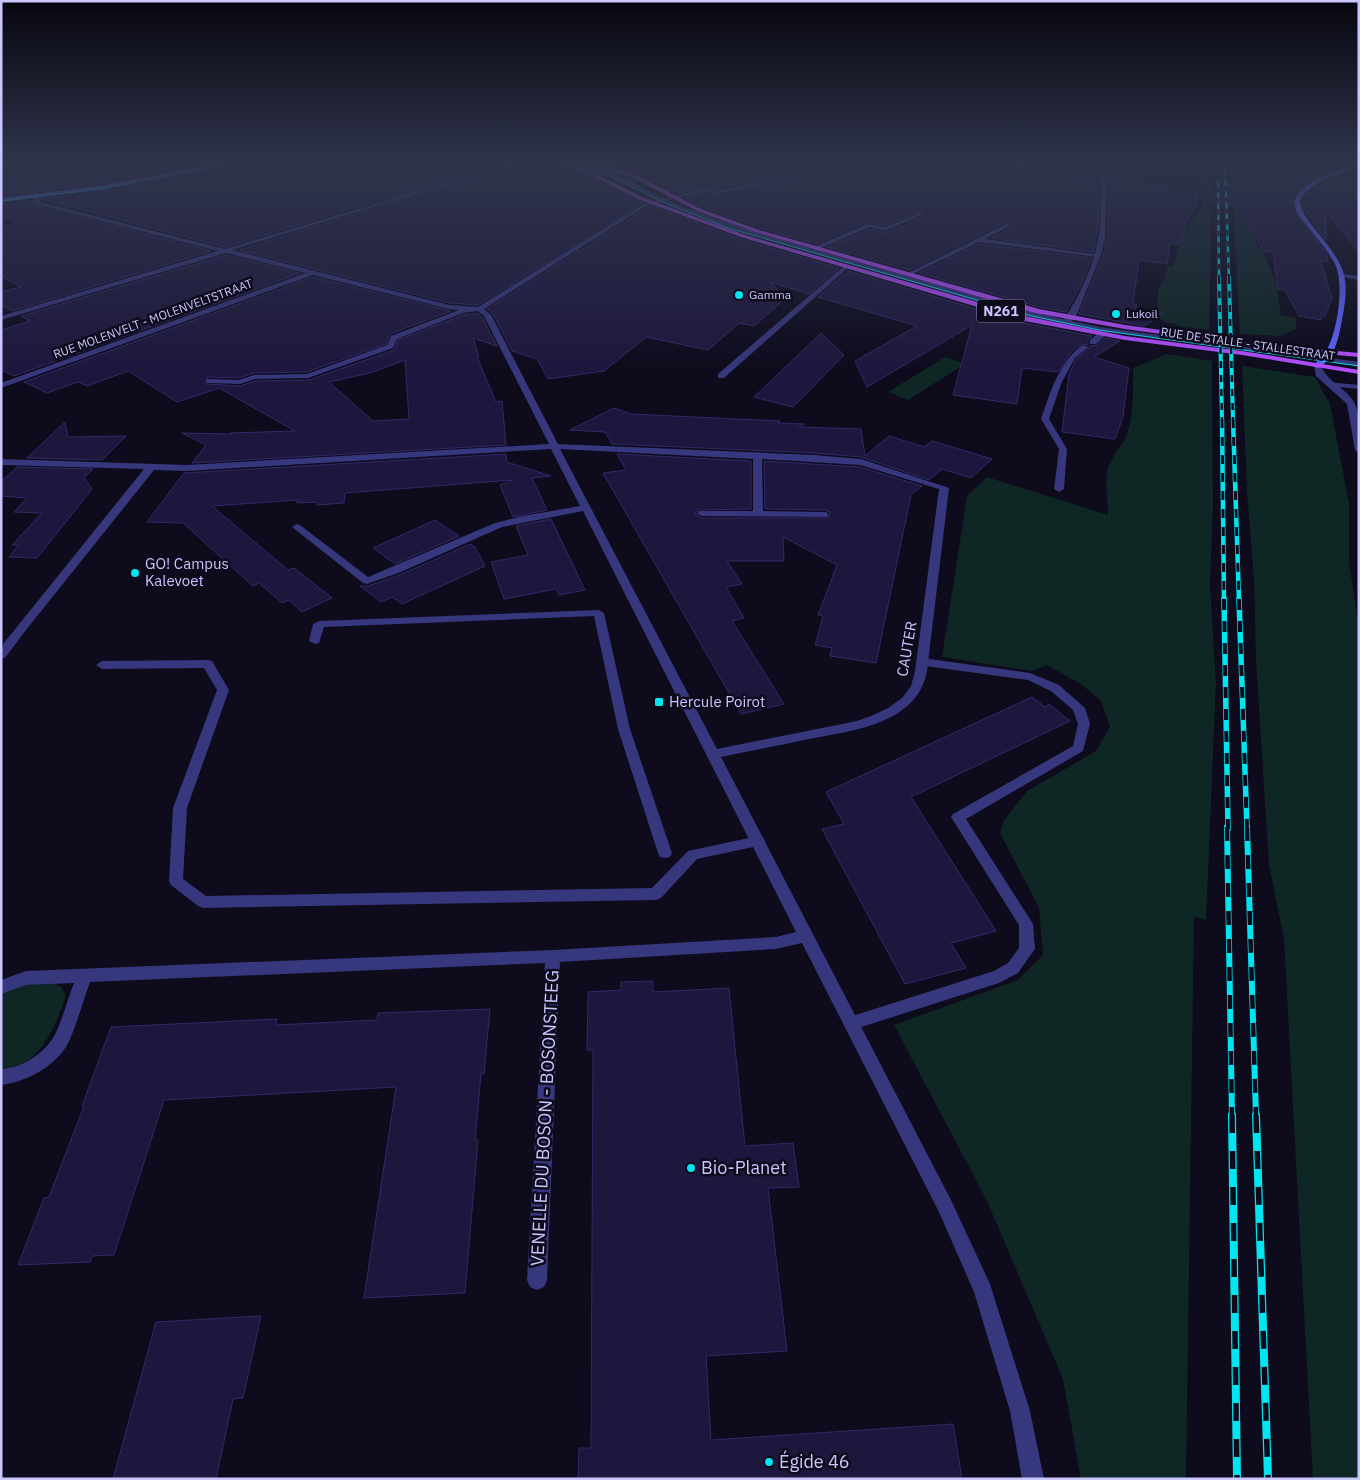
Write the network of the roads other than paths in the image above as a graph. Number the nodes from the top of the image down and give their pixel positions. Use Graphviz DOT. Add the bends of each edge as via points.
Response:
graph roads {
  1 [pos="155,233"];
  2 [pos="284,233"];
  3 [pos="600,233"];
  4 [pos="735,233"];
  5 [pos="749,233"];
  6 [pos="767,233"];
  7 [pos="850,233"];
  8 [pos="992,233"];
  9 [pos="1102,233"];
  10 [pos="1317,233"];
  11 [pos="978,240"];
  12 [pos="816,248"];
  13 [pos="225,251"];
  14 [pos="1098,255"];
  15 [pos="846,267"];
  16 [pos="312,273"];
  17 [pos="908,274"];
  18 [pos="1343,276"];
  19 [pos="1359,278"];
  20 [pos="479,309"];
  21 [pos="1,318"];
  22 [pos="1066,323"];
  23 [pos="1103,334"];
  24 [pos="1125,335"];
  25 [pos="1332,352"];
  26 [pos="1359,355"];
  27 [pos="1324,359"];
  28 [pos="1359,364"];
  29 [pos="1317,366"];
  30 [pos="1359,372"];
  31 [pos="721,376"];
  32 [pos="210,381"];
  33 [pos="1330,384"];
  34 [pos="1,386"];
  35 [pos="1359,387"];
  36 [pos="553,446"];
  37 [pos="1359,450"];
  38 [pos="757,456"];
  39 [pos="2,463"];
  40 [pos="151,467"];
  41 [pos="1059,489"];
  42 [pos="585,508"];
  43 [pos="702,513"];
  44 [pos="758,513"];
  45 [pos="825,515"];
  46 [pos="296,527"];
  47 [pos="314,641"];
  48 [pos="1,655"];
  49 [pos="922,662"];
  50 [pos="102,665"];
  51 [pos="712,754"];
  52 [pos="758,842"];
  53 [pos="666,854"];
  54 [pos="807,936"];
  55 [pos="553,956"];
  56 [pos="84,976"];
  57 [pos="1,987"];
  58 [pos="852,1023"];
  59 [pos="1,1077"];
  60 [pos="538,1280"];
  61 [pos="1033,1479"];
  1 -- 13 [label="street"];
  2 -- 13 [label="street"];
  3 -- 20 [label="street"];
  4 -- 15 [label="main road, RUE DE STALLE - STALLESTRAAT / N261"];
  5 -- 22 [label="street, RUE DE STALLE - STALLESTRAAT"];
  6 -- 12 [label="main road, RUE DE STALLE - STALLESTRAAT / N261"];
  7 -- 12 [label="street"];
  8 -- 11 [label="street"];
  9 -- 14 [label="street"];
  10 -- 18 [label="street" via="1340,266"];
  11 -- 14 [label="street"];
  11 -- 17 [label="street"];
  12 -- 17 [label="main road, RUE DE STALLE - STALLESTRAAT / N261"];
  13 -- 16 [label="street"];
  13 -- 21 [label="street"];
  14 -- 22 [label="street"];
  15 -- 22 [label="main road, RUE DE STALLE - STALLESTRAAT / N261" via="1001,311"];
  15 -- 31 [label="street"];
  16 -- 20 [label="street" via="449,307"];
  16 -- 34 [label="street, RUE MOLENVELT - MOLENVELTSTRAAT"];
  17 -- 22 [label="main road, RUE DE STALLE - STALLESTRAAT / N261"];
  18 -- 19 [label="street"];
  18 -- 25 [label="street" via="1341,310"];
  20 -- 32 [label="street" via="462,311 394,338 390,346 308,376 254,377 240,382"];
  20 -- 36 [label="street" via="487,315"];
  22 -- 23 [label="main road, RUE DE STALLE - STALLESTRAAT / N261"];
  22 -- 24 [label="street, RUE DE STALLE - STALLESTRAAT"];
  23 -- 24 [label="main road, RUE DE STALLE - STALLESTRAAT / N261"];
  23 -- 41 [label="street" via="1072,356 1057,384 1045,419 1063,449"];
  24 -- 25 [label="main road, RUE DE STALLE - STALLESTRAAT / N261"];
  24 -- 27 [label="street, RUE DE STALLE - STALLESTRAAT"];
  24 -- 29 [label="main road, RUE DE STALLE - STALLESTRAAT / N261"];
  25 -- 26 [label="main road, RUE DE STALLE - STALLESTRAAT / N261"];
  25 -- 27 [label="street"];
  27 -- 28 [label="street, RUE DE STALLE - STALLESTRAAT"];
  27 -- 29 [label="street"];
  29 -- 30 [label="main road, RUE DE STALLE - STALLESTRAAT / N261"];
  29 -- 33 [label="street" via="1317,371"];
  33 -- 35 [label="street"];
  33 -- 37 [label="street" via="1351,402"];
  36 -- 38 [label="street"];
  36 -- 40 [label="street" via="196,468"];
  36 -- 42 [label="street"];
  38 -- 44 [label="street"];
  38 -- 49 [label="street, CAUTER" via="861,462 944,488"];
  39 -- 40 [label="street"];
  40 -- 48 [label="street"];
  42 -- 46 [label="street" via="487,529 366,581"];
  42 -- 51 [label="street"];
  43 -- 44 [label="street"];
  44 -- 45 [label="street"];
  47 -- 53 [label="street" via="319,624 599,613 624,729"];
  49 -- 51 [label="street, CAUTER" via="916,686 908,698 879,718 859,725"];
  49 -- 58 [label="street" via="1030,677 1055,688 1079,708 1084,724 1083,736 1079,748 958,817 1026,924 1027,949 1013,968 999,976"];
  50 -- 52 [label="street" via="208,664 223,690 180,808 176,881 203,902 656,894 693,855"];
  51 -- 52 [label="street"];
  52 -- 54 [label="street"];
  54 -- 55 [label="street" via="776,943"];
  54 -- 58 [label="street"];
  55 -- 56 [label="street"];
  55 -- 60 [label="street, VENELLE DU BOSON - BOSONSTEEG"];
  56 -- 57 [label="street" via="26,978"];
  56 -- 59 [label="street" via="60,1042 40,1063 12,1076"];
  58 -- 61 [label="street" via="945,1206 983,1291 1020,1411"];
}
